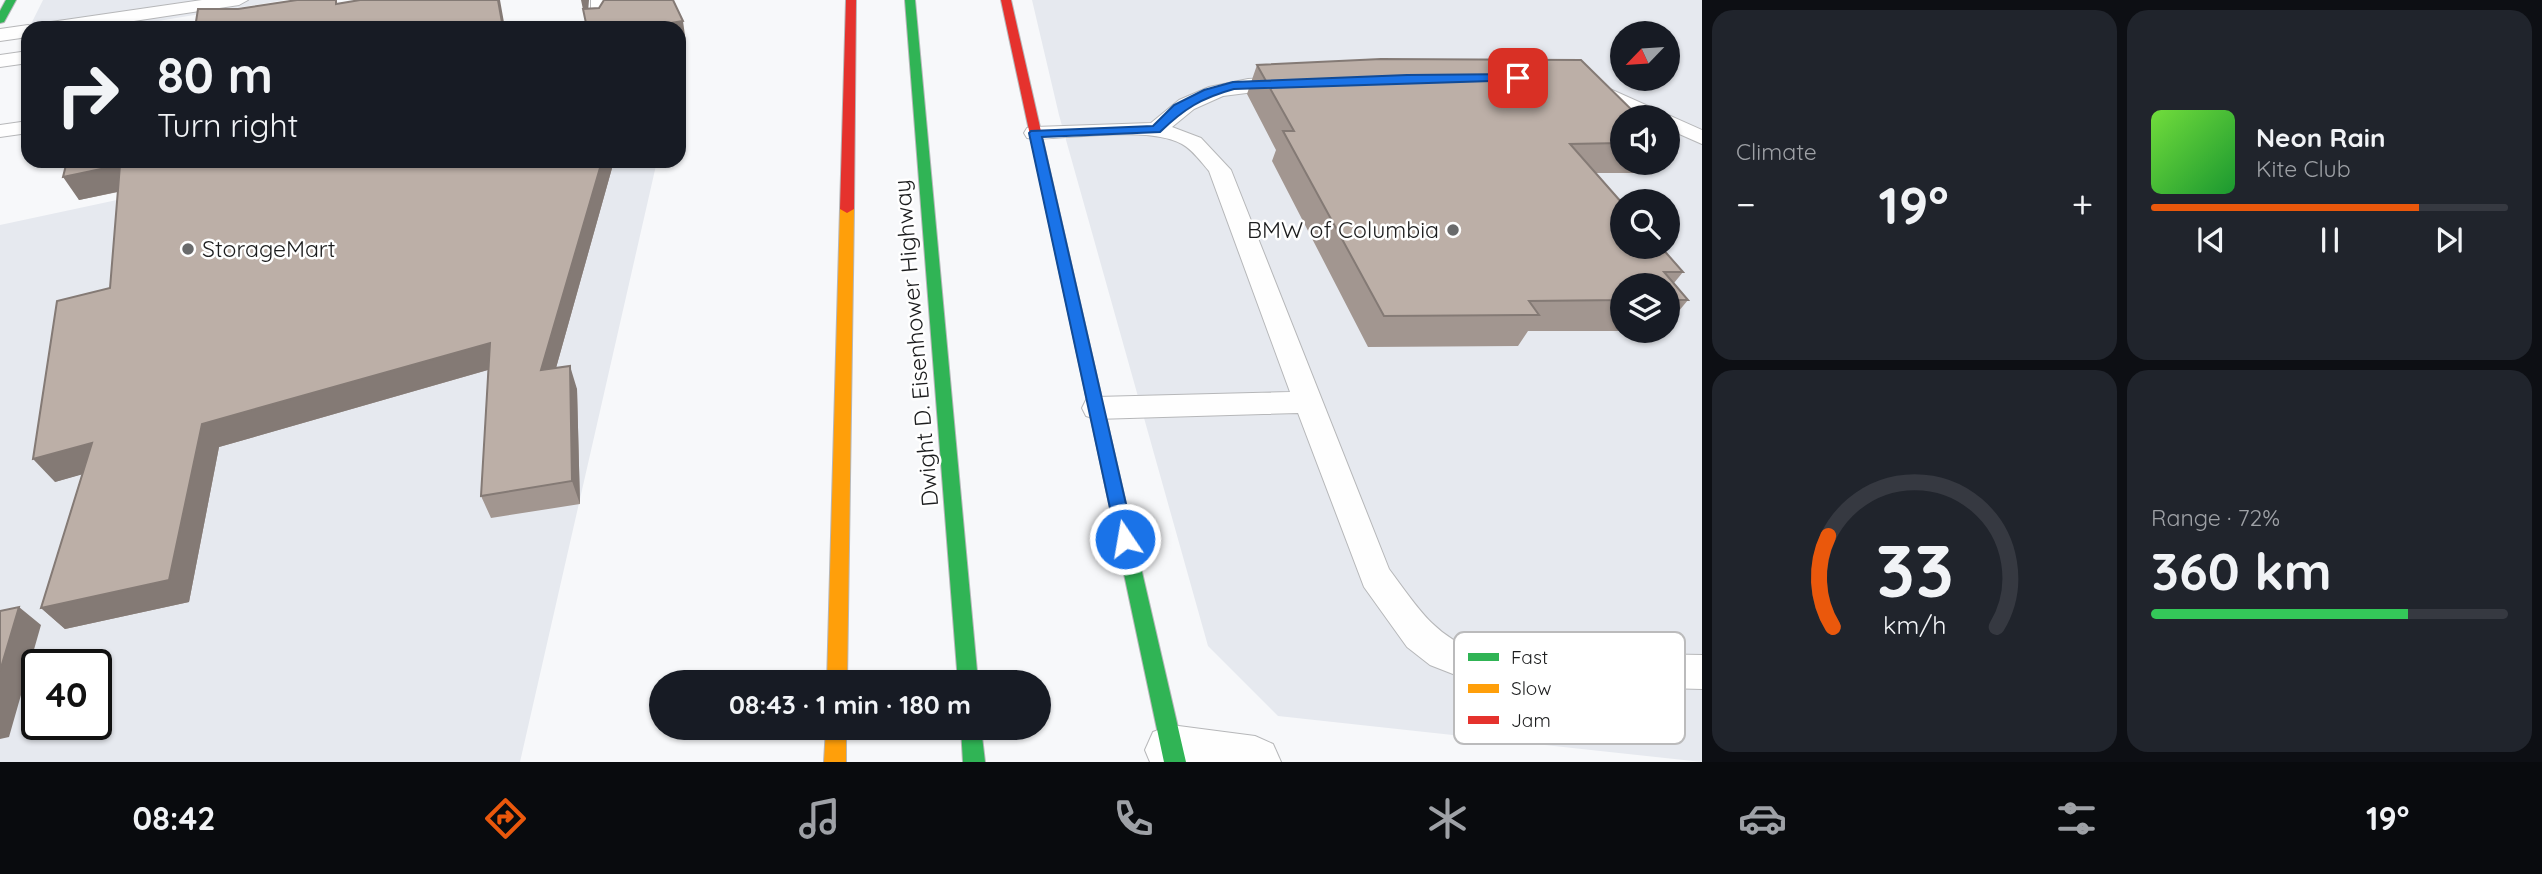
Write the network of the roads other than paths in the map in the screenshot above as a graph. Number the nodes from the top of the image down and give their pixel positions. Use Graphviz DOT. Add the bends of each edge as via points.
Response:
graph roads {
  1 [pos="11,0"];
  2 [pos="239,0"];
  3 [pos="600,0"];
  4 [pos="851,0"];
  5 [pos="910,0"];
  6 [pos="1006,0"];
  7 [pos="0,20"];
  8 [pos="98,21"];
  9 [pos="596,21"];
  10 [pos="21,32"];
  11 [pos="0,35"];
  12 [pos="21,58"];
  13 [pos="0,61"];
  14 [pos="1567,80"];
  15 [pos="1311,82"];
  16 [pos="1634,105"];
  17 [pos="1680,127"];
  18 [pos="21,128"];
  19 [pos="1156,130"];
  20 [pos="0,131"];
  21 [pos="1035,133"];
  22 [pos="1702,138"];
  23 [pos="1308,402"];
  24 [pos="1096,408"];
  25 [pos="1454,659"];
  26 [pos="837,670"];
  27 [pos="967,670"];
  28 [pos="836,740"];
  29 [pos="973,740"];
  30 [pos="1173,756"];
  31 [pos="975,758"];
  32 [pos="835,762"];
  33 [pos="1255,762"];
  1 -- 7 [label="main road"];
  2 -- 8 [label="lane"];
  3 -- 9 [label="lane"];
  4 -- 26 [label="main road"];
  5 -- 27 [label="main road, Dwight D. Eisenhower Highway"];
  6 -- 21 [label="main road"];
  10 -- 11 [label="lane"];
  12 -- 13 [label="lane"];
  14 -- 16 [label="lane"];
  15 -- 19 [label="lane" via="1233,86 1209,92 1178,108"];
  17 -- 22 [label="lane"];
  18 -- 20 [label="lane"];
  19 -- 21 [label="lane"];
  19 -- 23 [label="lane" via="1186,137 1205,150 1220,170"];
  21 -- 24 [label="main road"];
  23 -- 24 [label="lane"];
  23 -- 25 [label="lane" via="1376,577 1419,636"];
  24 -- 30 [label="main road"];
  28 -- 32 [label="main road"];
  29 -- 31 [label="main road"];
  30 -- 33 [label="street"];
}
